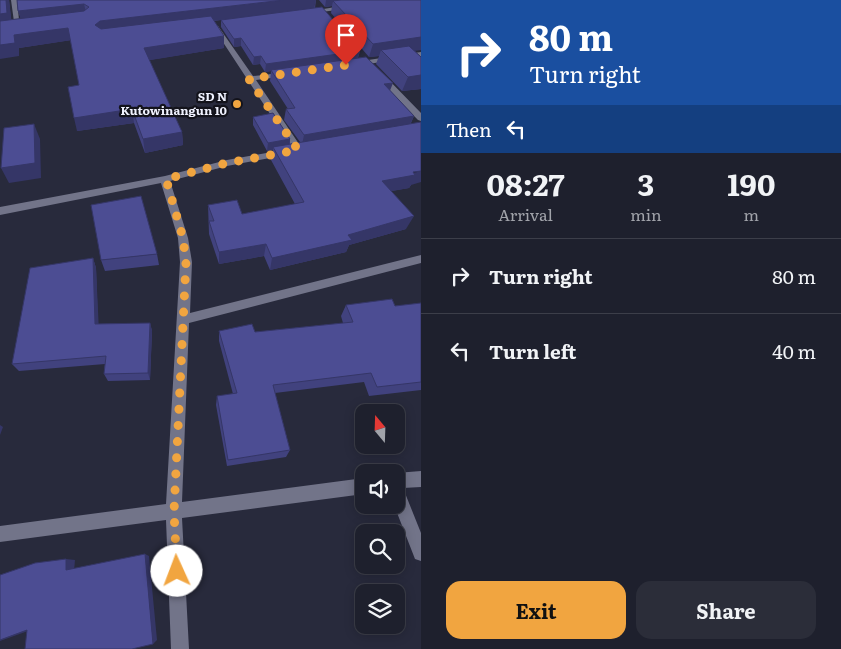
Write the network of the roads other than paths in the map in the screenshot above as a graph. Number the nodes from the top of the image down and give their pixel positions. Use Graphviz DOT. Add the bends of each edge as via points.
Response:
graph roads {
  1 [pos="14,0"];
  2 [pos="358,6"];
  3 [pos="320,8"];
  4 [pos="302,13"];
  5 [pos="328,18"];
  6 [pos="224,23"];
  7 [pos="214,25"];
  8 [pos="205,26"];
  9 [pos="28,28"];
  10 [pos="18,29"];
  11 [pos="9,30"];
  12 [pos="421,54"];
  13 [pos="360,55"];
  14 [pos="366,62"];
  15 [pos="346,65"];
  16 [pos="298,72"];
  17 [pos="249,79"];
  18 [pos="421,118"];
  19 [pos="166,179"];
  20 [pos="0,212"];
  21 [pos="421,259"];
  22 [pos="184,319"];
  23 [pos="421,479"];
  24 [pos="405,480"];
  25 [pos="355,487"];
  26 [pos="174,512"];
  27 [pos="405,513"];
  28 [pos="0,534"];
  29 [pos="421,553"];
  30 [pos="180,649"];
  1 -- 10 [label="street"];
  2 -- 3 [label="street"];
  3 -- 4 [label="street"];
  3 -- 5 [label="street"];
  6 -- 7 [label="street"];
  7 -- 8 [label="street"];
  7 -- 17 [label="street"];
  9 -- 10 [label="street"];
  10 -- 11 [label="street"];
  12 -- 14 [label="street"];
  13 -- 14 [label="street"];
  14 -- 15 [label="street"];
  14 -- 18 [label="street"];
  16 -- 17 [label="street"];
  17 -- 19 [label="street" via="303,149 227,163"];
  19 -- 20 [label="street"];
  19 -- 22 [label="street" via="183,238 186,262"];
  21 -- 22 [label="street"];
  22 -- 26 [label="street"];
  23 -- 24 [label="street"];
  25 -- 26 [label="street"];
  26 -- 28 [label="street"];
  26 -- 30 [label="street"];
  27 -- 29 [label="street"];
}
